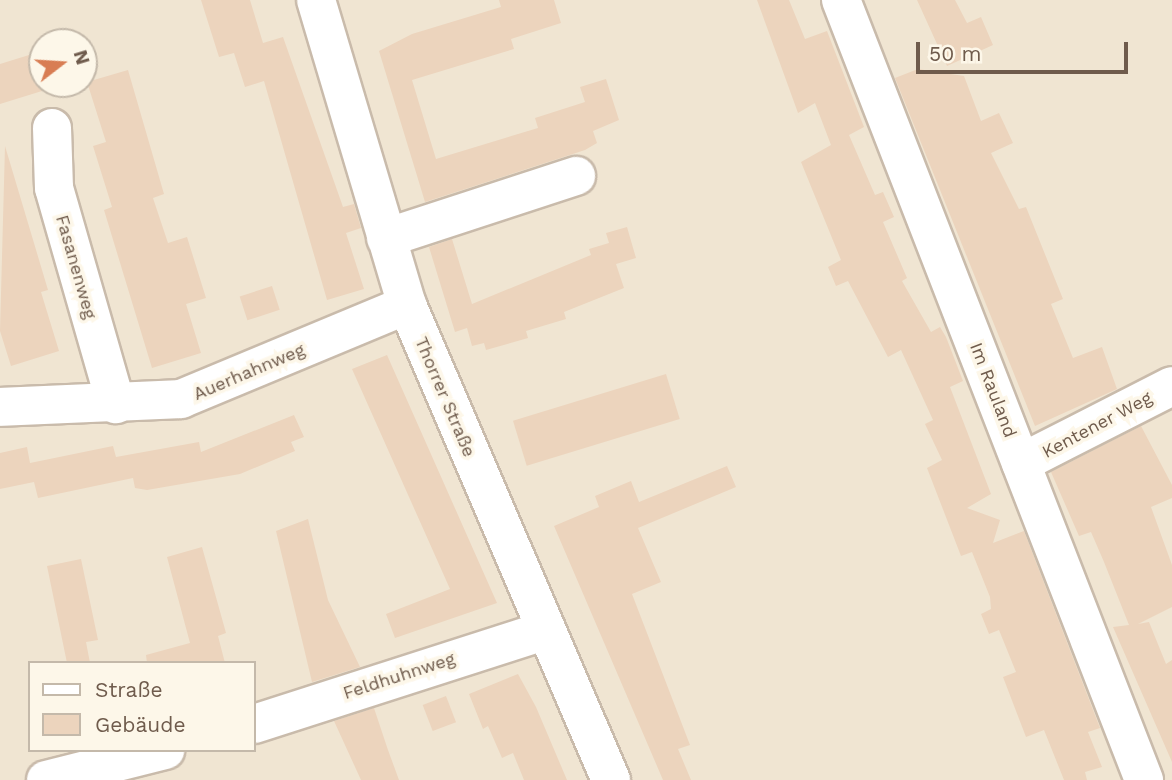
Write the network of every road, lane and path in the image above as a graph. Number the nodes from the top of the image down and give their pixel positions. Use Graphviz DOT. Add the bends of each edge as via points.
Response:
graph roads {
  1 [pos="316,0"];
  2 [pos="841,0"];
  3 [pos="52,128"];
  4 [pos="576,176"];
  5 [pos="386,238"];
  6 [pos="407,305"];
  7 [pos="1172,386"];
  8 [pos="116,404"];
  9 [pos="0,407"];
  10 [pos="1021,463"];
  11 [pos="546,630"];
  12 [pos="256,723"];
  13 [pos="157,752"];
  14 [pos="46,780"];
  15 [pos="611,780"];
  16 [pos="1144,780"];
  1 -- 5 [label="street, Thorrer Straße"];
  2 -- 10 [label="street, Im Rauland"];
  3 -- 8 [label="street, Fasanenweg" via="54,188"];
  4 -- 5 [label="street"];
  5 -- 6 [label="street, Thorrer Straße"];
  6 -- 8 [label="street, Auerhahnweg" via="213,391"];
  6 -- 11 [label="street, Thorrer Straße"];
  7 -- 10 [label="street, Kentener Weg"];
  8 -- 9 [label="street, Auerhahnweg"];
  10 -- 16 [label="street, Im Rauland"];
  11 -- 12 [label="street, Feldhuhnweg"];
  11 -- 15 [label="street, Thorrer Straße"];
  13 -- 14 [label="street"];
}
